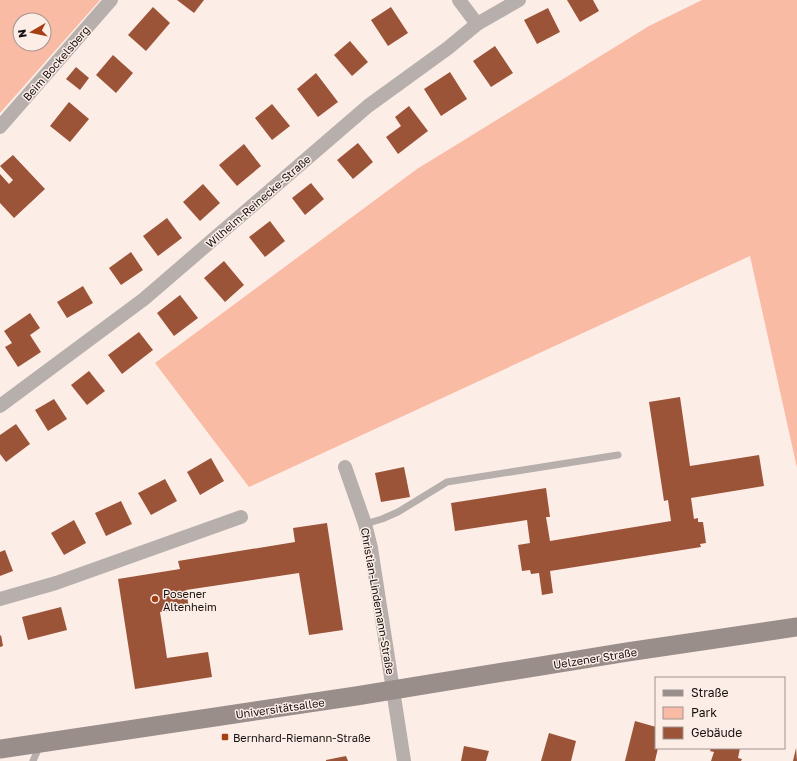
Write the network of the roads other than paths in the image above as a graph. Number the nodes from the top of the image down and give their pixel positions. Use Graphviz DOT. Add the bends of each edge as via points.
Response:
graph roads {
  1 [pos="111,0"];
  2 [pos="459,0"];
  3 [pos="519,0"];
  4 [pos="477,24"];
  5 [pos="0,127"];
  6 [pos="0,406"];
  7 [pos="618,455"];
  8 [pos="345,467"];
  9 [pos="241,517"];
  10 [pos="365,524"];
  11 [pos="0,599"];
  12 [pos="797,627"];
  13 [pos="393,691"];
  14 [pos="41,743"];
  15 [pos="0,749"];
  16 [pos="33,761"];
  17 [pos="404,761"];
  1 -- 5 [label="street, Beim Bockelsberg"];
  2 -- 4 [label="street"];
  3 -- 4 [label="street, Wilhelm-Reinecke-Straße"];
  4 -- 6 [label="street, Wilhelm-Reinecke-Straße" via="368,106 144,299"];
  7 -- 10 [label="lane" via="447,482 398,512"];
  8 -- 10 [label="street, Christian-Lindemann-Straße"];
  9 -- 11 [label="street" via="56,583"];
  10 -- 13 [label="street, Christian-Lindemann-Straße"];
  12 -- 13 [label="main road, Uelzener Straße"];
  13 -- 14 [label="main road, Universitätsallee"];
  13 -- 17 [label="street, Christian-Lindemann-Straße"];
  14 -- 15 [label="main road, Universitätsallee"];
  14 -- 16 [label="lane"];
}
